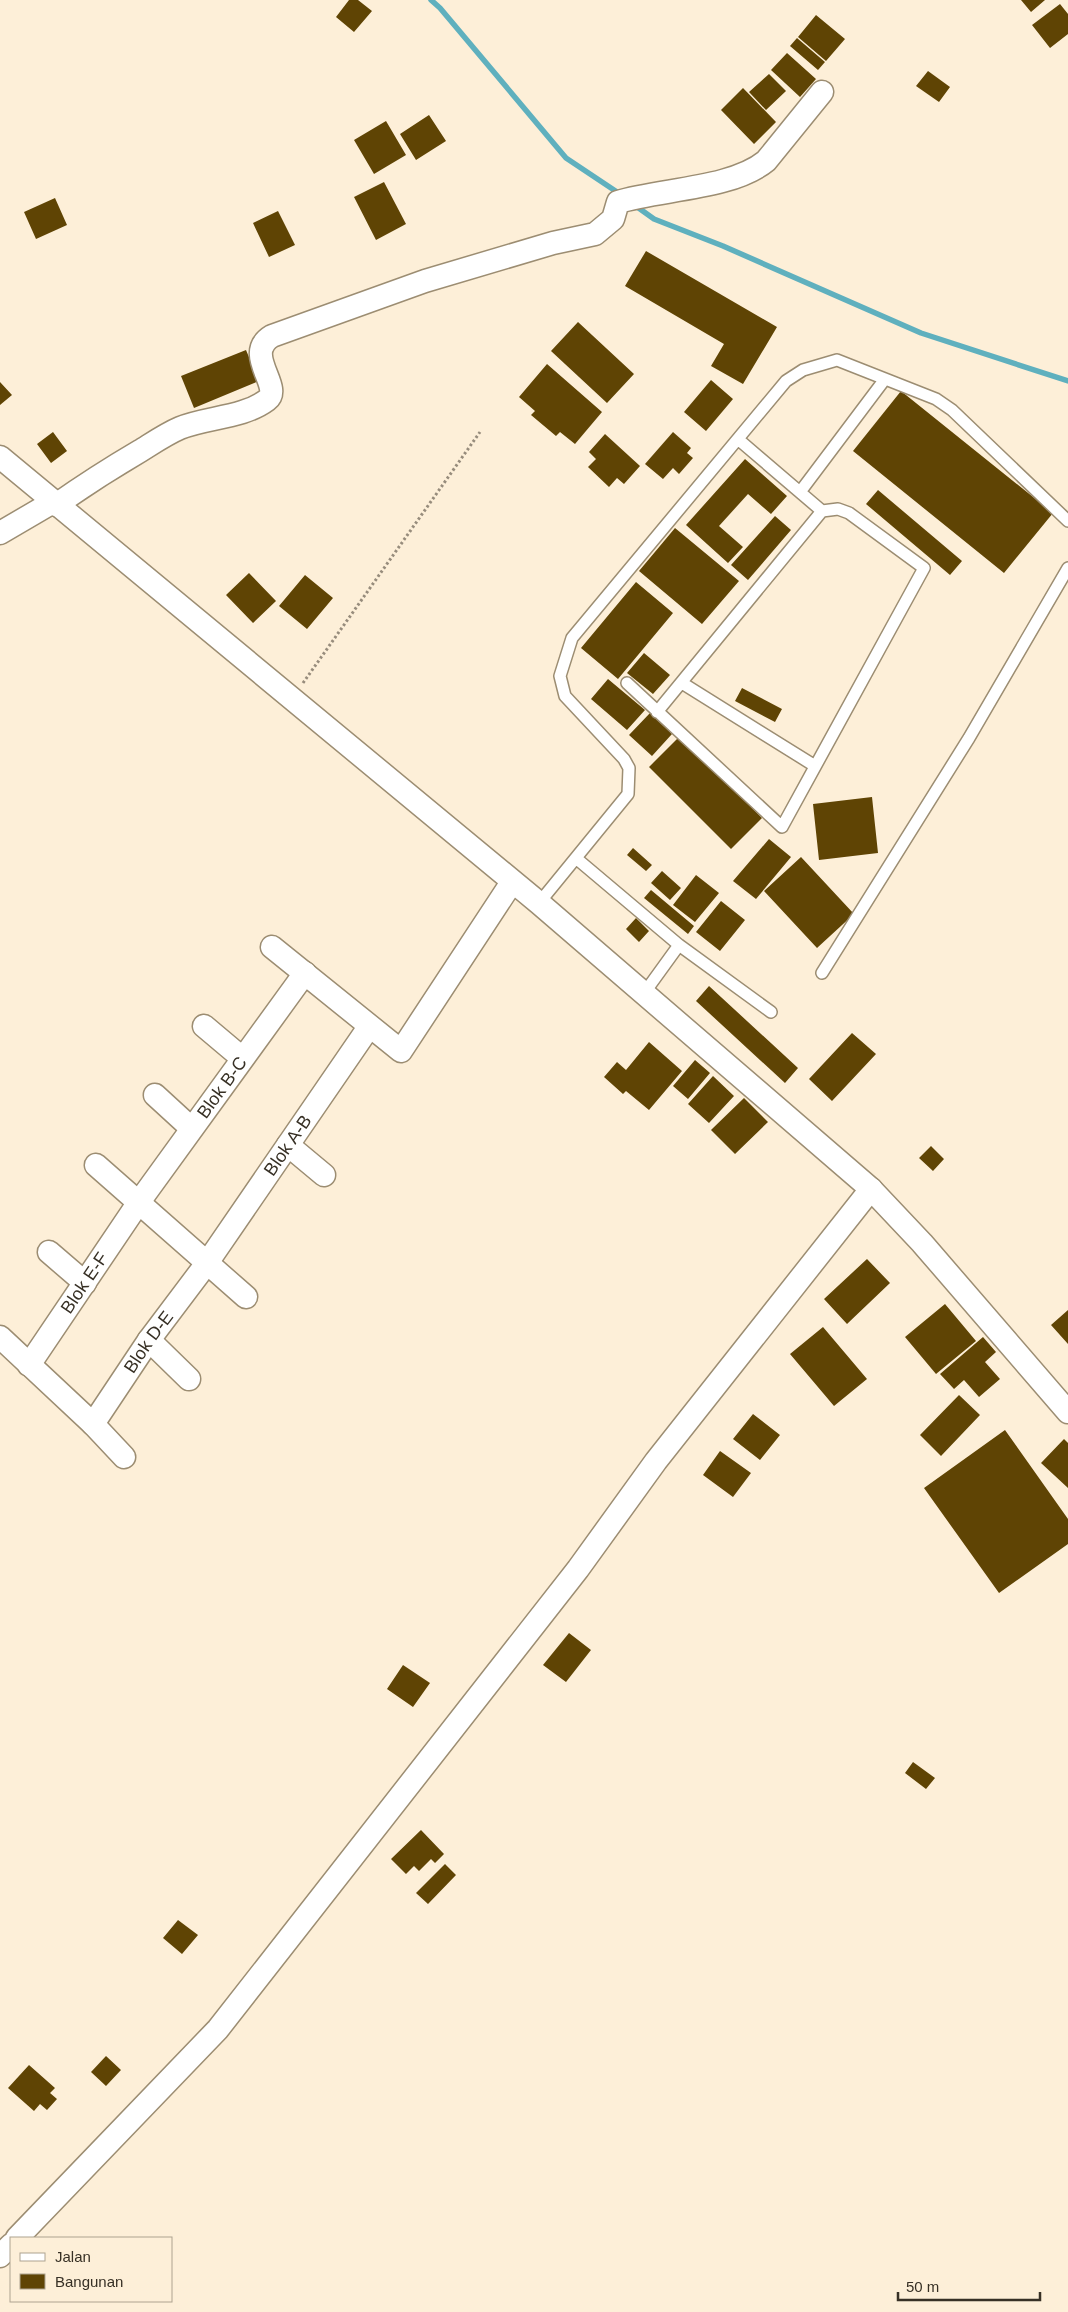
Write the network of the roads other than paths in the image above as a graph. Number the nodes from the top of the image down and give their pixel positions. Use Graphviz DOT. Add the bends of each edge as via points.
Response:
graph roads {
  1 [pos="822,92"];
  2 [pos="885,379"];
  3 [pos="738,440"];
  4 [pos="0,456"];
  5 [pos="800,492"];
  6 [pos="54,504"];
  7 [pos="822,511"];
  8 [pos="1068,521"];
  9 [pos="0,533"];
  10 [pos="1068,568"];
  11 [pos="627,683"];
  12 [pos="682,683"];
  13 [pos="657,712"];
  14 [pos="815,766"];
  15 [pos="577,859"];
  16 [pos="512,882"];
  17 [pos="539,903"];
  18 [pos="679,945"];
  19 [pos="272,947"];
  20 [pos="305,973"];
  21 [pos="822,973"];
  22 [pos="645,992"];
  23 [pos="771,1012"];
  24 [pos="204,1026"];
  25 [pos="370,1027"];
  26 [pos="242,1058"];
  27 [pos="155,1095"];
  28 [pos="191,1128"];
  29 [pos="288,1144"];
  30 [pos="96,1165"];
  31 [pos="324,1175"];
  32 [pos="871,1189"];
  33 [pos="139,1202"];
  34 [pos="49,1252"];
  35 [pos="207,1263"];
  36 [pos="86,1283"];
  37 [pos="246,1297"];
  38 [pos="0,1337"];
  39 [pos="149,1340"];
  40 [pos="30,1365"];
  41 [pos="189,1379"];
  42 [pos="1068,1412"];
  43 [pos="93,1424"];
  44 [pos="124,1457"];
  45 [pos="19,2237"];
  46 [pos="10,2245"];
  47 [pos="0,2256"];
  1 -- 6 [label="street" via="756,170 697,187 628,199 613,219 594,234 425,281 272,336 263,344 260,354 272,389 266,401 179,429"];
  2 -- 3 [label="lane" via="837,360 803,370 786,381"];
  2 -- 5 [label="lane"];
  2 -- 8 [label="lane" via="936,399 952,410"];
  3 -- 5 [label="lane"];
  3 -- 15 [label="lane" via="572,638 560,676 565,696 624,759 630,779 628,794"];
  4 -- 6 [label="street"];
  5 -- 7 [label="lane"];
  6 -- 9 [label="street"];
  6 -- 16 [label="street"];
  7 -- 12 [label="lane"];
  7 -- 14 [label="lane" via="838,509 849,513 924,568"];
  10 -- 21 [label="lane" via="969,738"];
  11 -- 13 [label="lane"];
  12 -- 13 [label="lane"];
  12 -- 14 [label="lane"];
  13 -- 14 [label="lane" via="782,827"];
  15 -- 17 [label="lane"];
  15 -- 18 [label="lane"];
  16 -- 17 [label="street"];
  16 -- 25 [label="street" via="401,1052"];
  17 -- 22 [label="street"];
  18 -- 22 [label="lane"];
  18 -- 23 [label="lane"];
  19 -- 20 [label="street"];
  20 -- 25 [label="street"];
  20 -- 26 [label="street, Blok B-C"];
  22 -- 32 [label="street"];
  24 -- 26 [label="street"];
  25 -- 29 [label="street, Blok A-B"];
  26 -- 28 [label="street, Blok B-C"];
  27 -- 28 [label="street"];
  28 -- 33 [label="street, Blok B-C"];
  29 -- 31 [label="street"];
  29 -- 35 [label="street, Blok A-B"];
  30 -- 33 [label="street"];
  32 -- 42 [label="street"];
  32 -- 45 [label="street" via="656,1461 578,1569 218,2029"];
  33 -- 35 [label="street"];
  33 -- 36 [label="street, Blok E-F"];
  34 -- 36 [label="street"];
  35 -- 37 [label="street"];
  35 -- 39 [label="street, Blok D-E"];
  36 -- 40 [label="street, Blok E-F"];
  38 -- 40 [label="street"];
  39 -- 41 [label="street"];
  39 -- 43 [label="street, Blok D-E"];
  40 -- 43 [label="street"];
  43 -- 44 [label="street"];
  46 -- 47 [label="street"];
}
